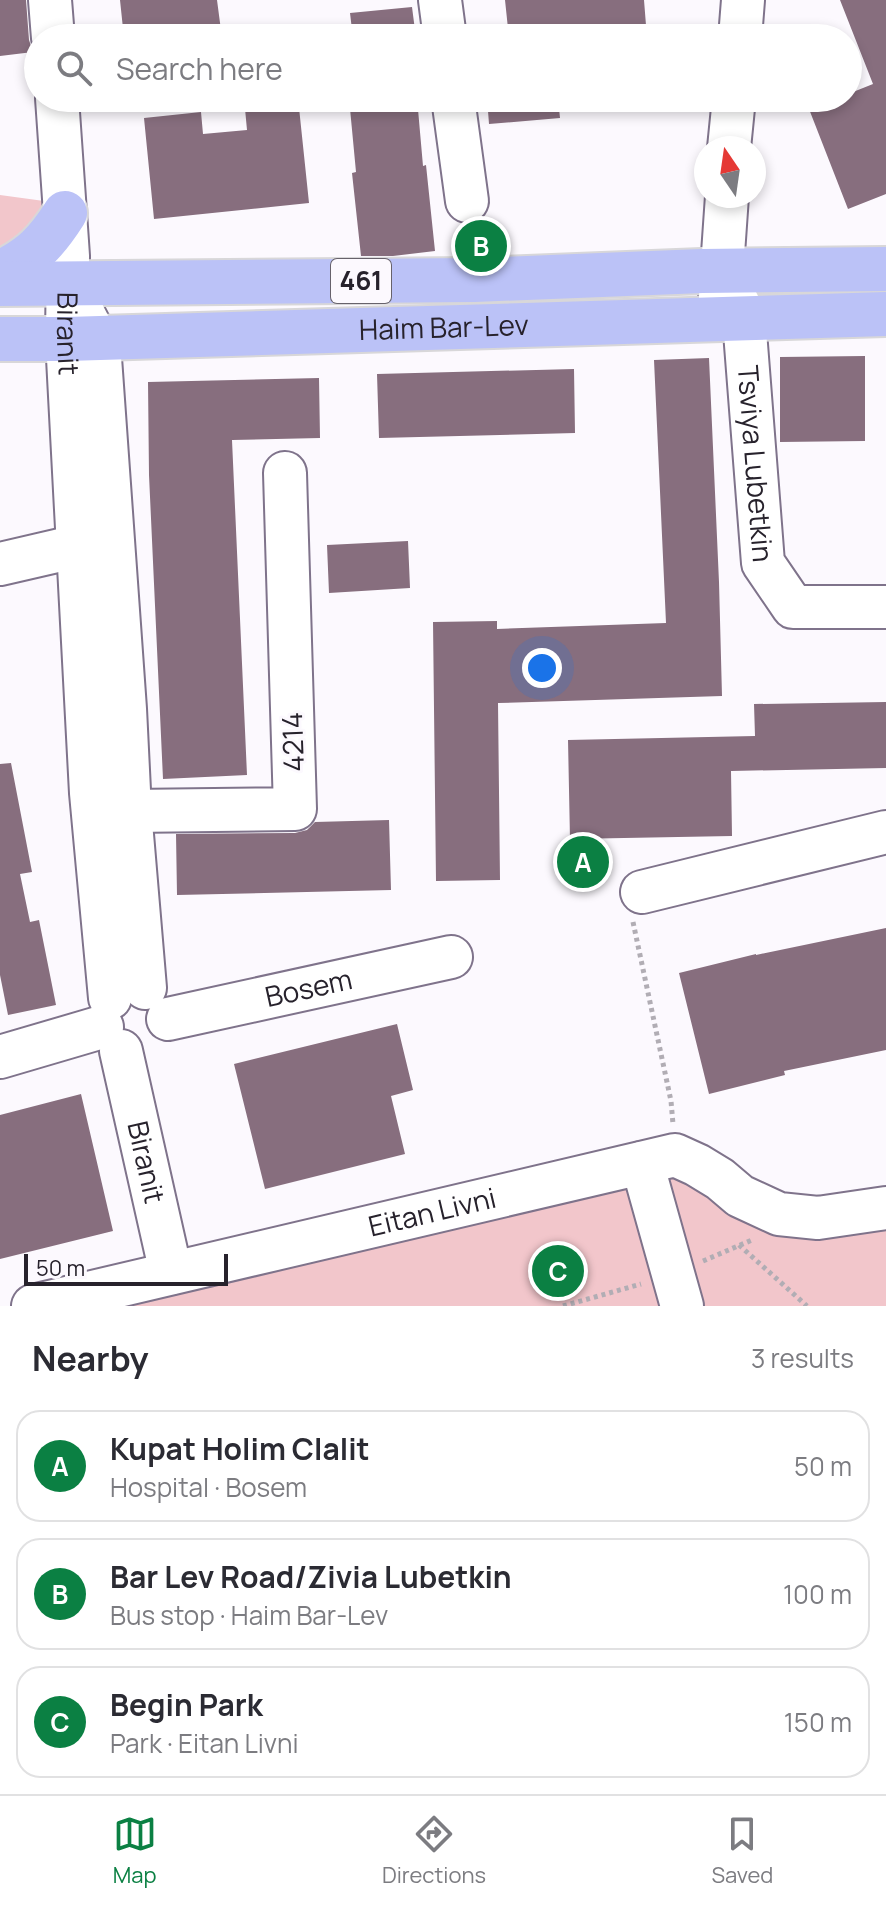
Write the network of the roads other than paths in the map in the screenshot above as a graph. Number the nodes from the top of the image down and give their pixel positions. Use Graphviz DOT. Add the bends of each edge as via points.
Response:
graph roads {
  1 [pos="50,0"];
  2 [pos="440,0"];
  3 [pos="743,0"];
  4 [pos="52,24"];
  5 [pos="443,24"];
  6 [pos="741,24"];
  7 [pos="58,112"];
  8 [pos="455,112"];
  9 [pos="733,112"];
  10 [pos="730,136"];
  11 [pos="467,201"];
  12 [pos="726,208"];
  13 [pos="65,213"];
  14 [pos="886,269"];
  15 [pos="722,271"];
  16 [pos="0,273"];
  17 [pos="0,284"];
  18 [pos="68,284"];
  19 [pos="886,314"];
  20 [pos="731,318"];
  21 [pos="0,339"];
  22 [pos="82,339"];
  23 [pos="285,473"];
  24 [pos="78,546"];
  25 [pos="0,564"];
  26 [pos="886,607"];
  27 [pos="111,812"];
  28 [pos="886,832"];
  29 [pos="642,892"];
  30 [pos="451,957"];
  31 [pos="131,1023"];
  32 [pos="0,1057"];
  33 [pos="659,1159"];
  34 [pos="886,1208"];
  35 [pos="181,1271"];
  36 [pos="33,1306"];
  37 [pos="682,1306"];
  1 -- 4 [label="street"];
  2 -- 5 [label="street"];
  3 -- 6 [label="street"];
  7 -- 13 [label="street, Biranit"];
  8 -- 11 [label="street"];
  9 -- 10 [label="street"];
  12 -- 15 [label="street, Tsviya Lubetkin"];
  13 -- 16 [label="main road" via="34,252"];
  13 -- 18 [label="street, Biranit"];
  14 -- 15 [label="main road, Haim Bar-Lev / 461"];
  15 -- 18 [label="main road, Haim Bar-Lev / 461" via="474,280"];
  15 -- 20 [label="street, Tsviya Lubetkin"];
  17 -- 18 [label="main road, Haim Bar-Lev / 461"];
  18 -- 22 [label="street, Biranit"];
  19 -- 20 [label="main road, Haim Bar-Lev / 461"];
  20 -- 22 [label="main road, Haim Bar-Lev / 461"];
  20 -- 26 [label="street, Tsviya Lubetkin" via="763,563 793,607"];
  21 -- 22 [label="main road, Haim Bar-Lev / 461"];
  22 -- 24 [label="street, Biranit"];
  22 -- 27 [label="street, Biranit" via="101,374 125,709"];
  23 -- 27 [label="street, 4214" via="295,809"];
  24 -- 25 [label="street"];
  24 -- 27 [label="street, Biranit"];
  27 -- 31 [label="street, Biranit"];
  28 -- 29 [label="street"];
  30 -- 31 [label="street, Bosem"];
  31 -- 32 [label="street, Bosem"];
  31 -- 35 [label="street, Biranit"];
  33 -- 34 [label="street" via="697,1165 740,1196 779,1214 818,1218"];
  33 -- 35 [label="street, Eitan Livni"];
  33 -- 37 [label="street"];
  35 -- 36 [label="street, Eitan Livni"];
}
